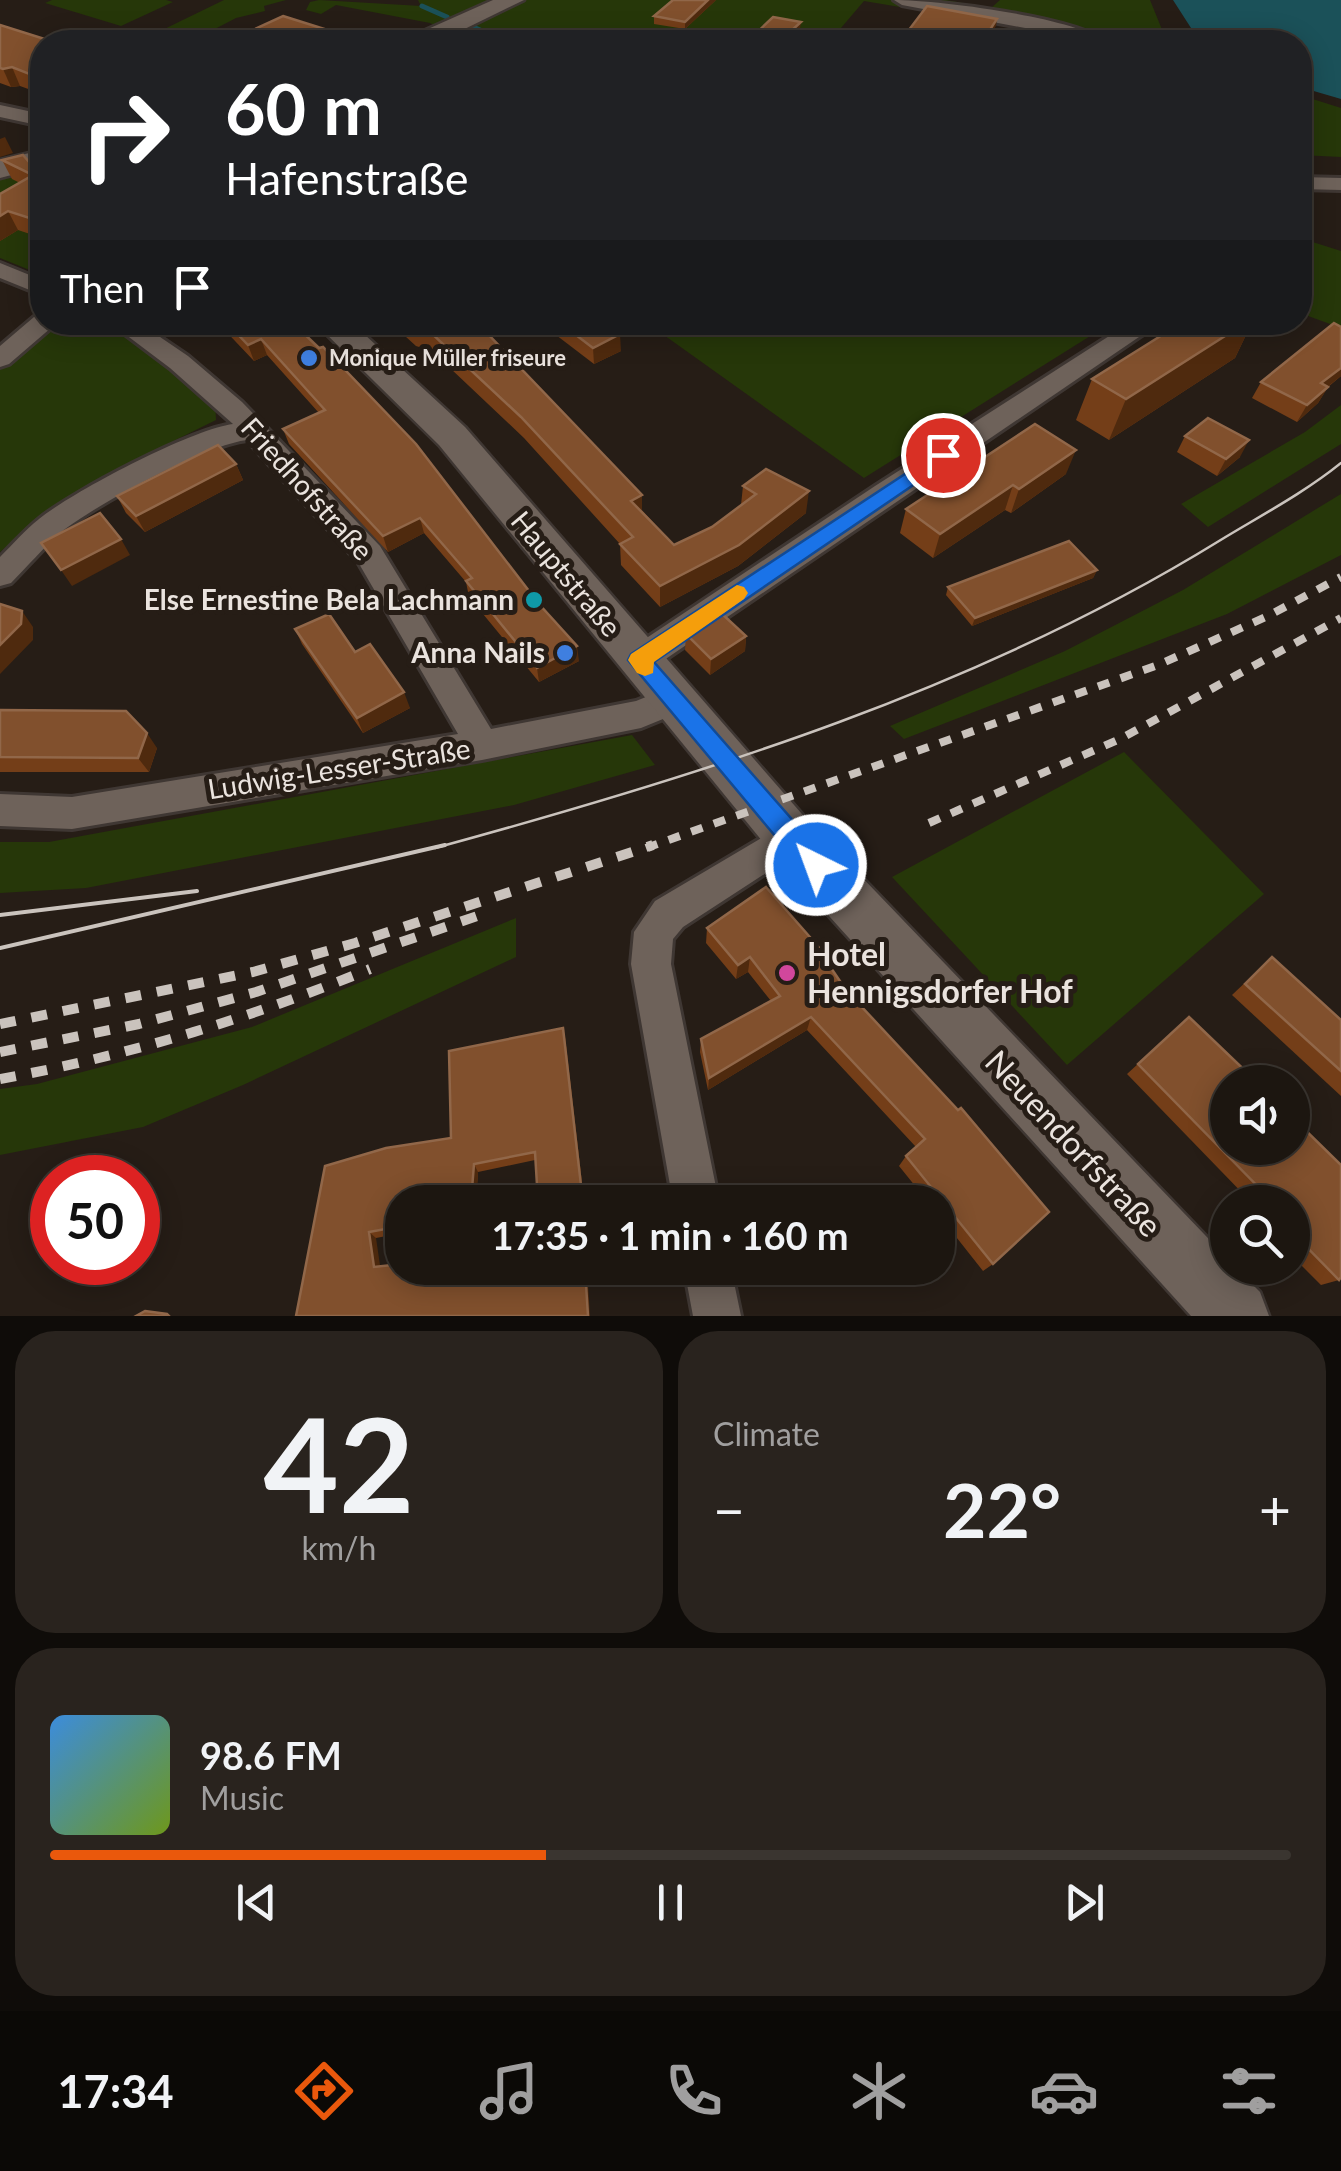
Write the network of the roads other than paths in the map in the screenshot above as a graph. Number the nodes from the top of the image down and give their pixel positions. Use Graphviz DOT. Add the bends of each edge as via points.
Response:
graph roads {
  1 [pos="512,0"];
  2 [pos="902,0"];
  3 [pos="448,30"];
  4 [pos="1057,30"];
  5 [pos="0,111"];
  6 [pos="30,117"];
  7 [pos="30,162"];
  8 [pos="0,169"];
  9 [pos="1312,183"];
  10 [pos="1341,184"];
  11 [pos="0,270"];
  12 [pos="30,283"];
  13 [pos="30,333"];
  14 [pos="137,335"];
  15 [pos="345,335"];
  16 [pos="1129,335"];
  17 [pos="0,358"];
  18 [pos="243,419"];
  19 [pos="0,575"];
  20 [pos="639,660"];
  21 [pos="673,700"];
  22 [pos="482,745"];
  23 [pos="0,810"];
  24 [pos="790,837"];
  25 [pos="693,1185"];
  26 [pos="711,1285"];
  27 [pos="717,1316"];
  28 [pos="1236,1316"];
  1 -- 3 [label="main road"];
  2 -- 4 [label="street"];
  5 -- 6 [label="street"];
  7 -- 8 [label="main road"];
  9 -- 10 [label="street"];
  11 -- 12 [label="street"];
  13 -- 17 [label="street"];
  14 -- 18 [label="street, Friedhofstraße"];
  15 -- 20 [label="main road, Hauptstraße" via="452,436"];
  16 -- 20 [label="street"];
  18 -- 19 [label="street" via="51,525"];
  18 -- 22 [label="street, Friedhofstraße" via="369,554"];
  20 -- 21 [label="main road, Hauptstraße"];
  21 -- 22 [label="street, Ludwig-Lesser-Straße" via="641,714"];
  21 -- 24 [label="main road, Hauptstraße"];
  22 -- 23 [label="street, Ludwig-Lesser-Straße" via="72,813"];
  24 -- 25 [label="street" via="669,914 654,932 652,964"];
  24 -- 28 [label="main road, Neuendorfstraße"];
  26 -- 27 [label="street"];
}
